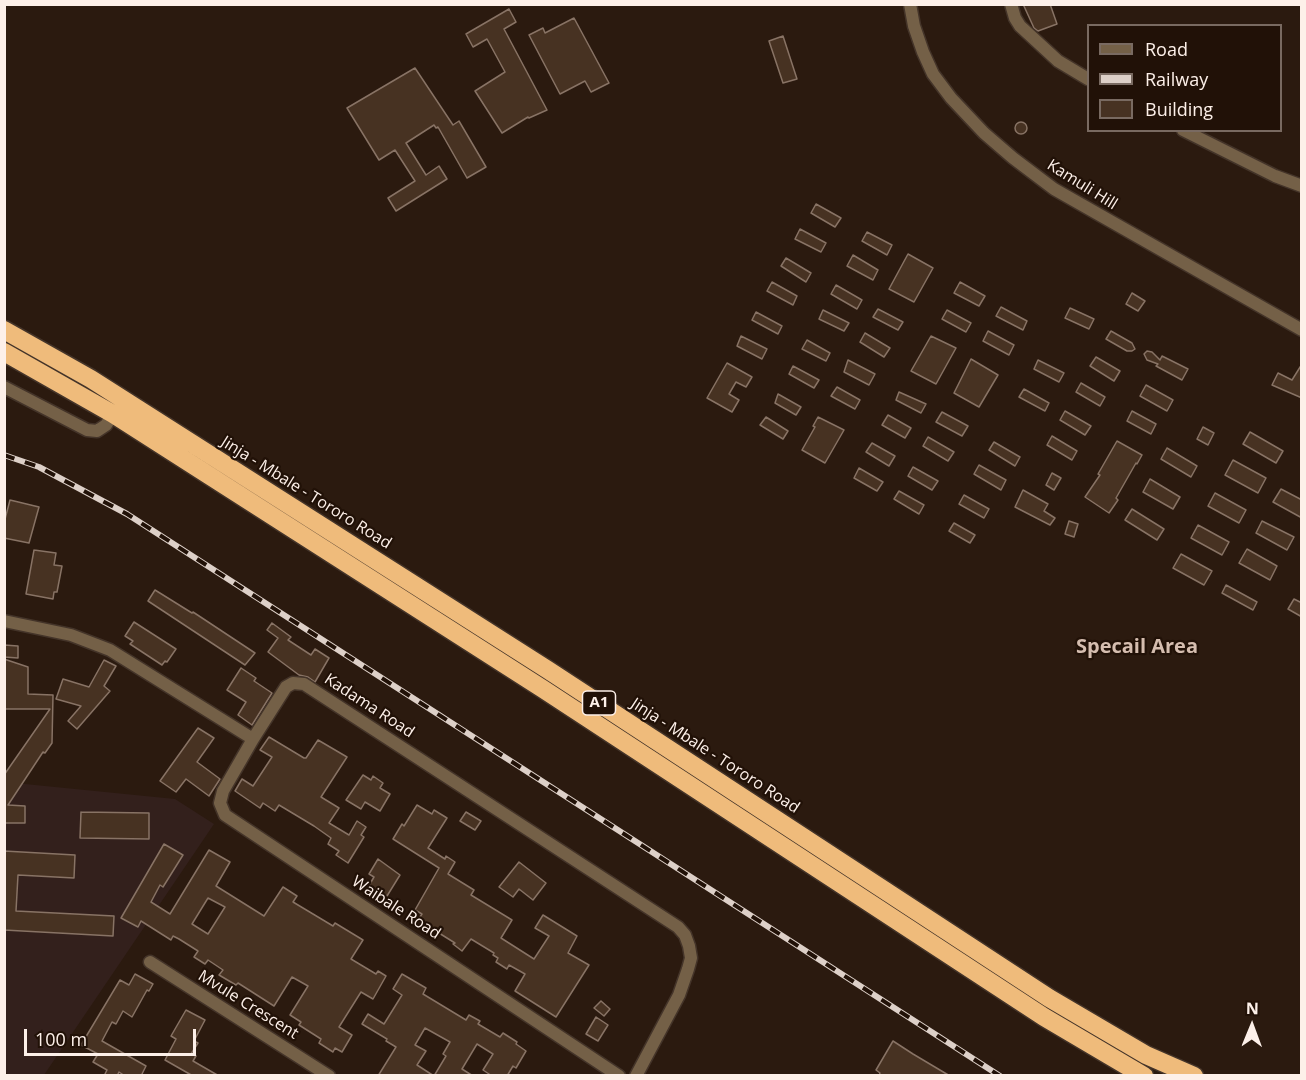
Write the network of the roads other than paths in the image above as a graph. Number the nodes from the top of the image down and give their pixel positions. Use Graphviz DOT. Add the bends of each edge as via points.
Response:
graph roads {
  1 [pos="910,4"];
  2 [pos="1011,4"];
  3 [pos="1087,78"];
  4 [pos="1187,132"];
  5 [pos="1302,186"];
  6 [pos="4,330"];
  7 [pos="1302,330"];
  8 [pos="4,352"];
  9 [pos="4,387"];
  10 [pos="113,414"];
  11 [pos="4,621"];
  12 [pos="253,739"];
  13 [pos="150,963"];
  14 [pos="329,1076"];
  15 [pos="620,1076"];
  16 [pos="636,1076"];
  17 [pos="1144,1076"];
  18 [pos="1194,1076"];
  1 -- 7 [label="street, Kamuli Hill" via="914,26 933,74 984,133 1013,158 1110,223"];
  2 -- 3 [label="street" via="1020,26 1058,61"];
  4 -- 5 [label="street"];
  6 -- 18 [label="highway, Jinja - Mbale - Tororo Road / A1" via="90,379 528,657 1049,998 1146,1055"];
  8 -- 10 [label="highway, A1"];
  9 -- 10 [label="street" via="87,430 97,431"];
  10 -- 17 [label="highway, A1" via="553,695 1034,1010"];
  11 -- 12 [label="street" via="71,635 110,650"];
  12 -- 15 [label="street, Waibale Road" via="220,798 225,815"];
  12 -- 16 [label="street, Kadama Road" via="286,687 304,684 678,927 689,945 688,969"];
  13 -- 14 [label="street, Mvule Crescent"];
}
